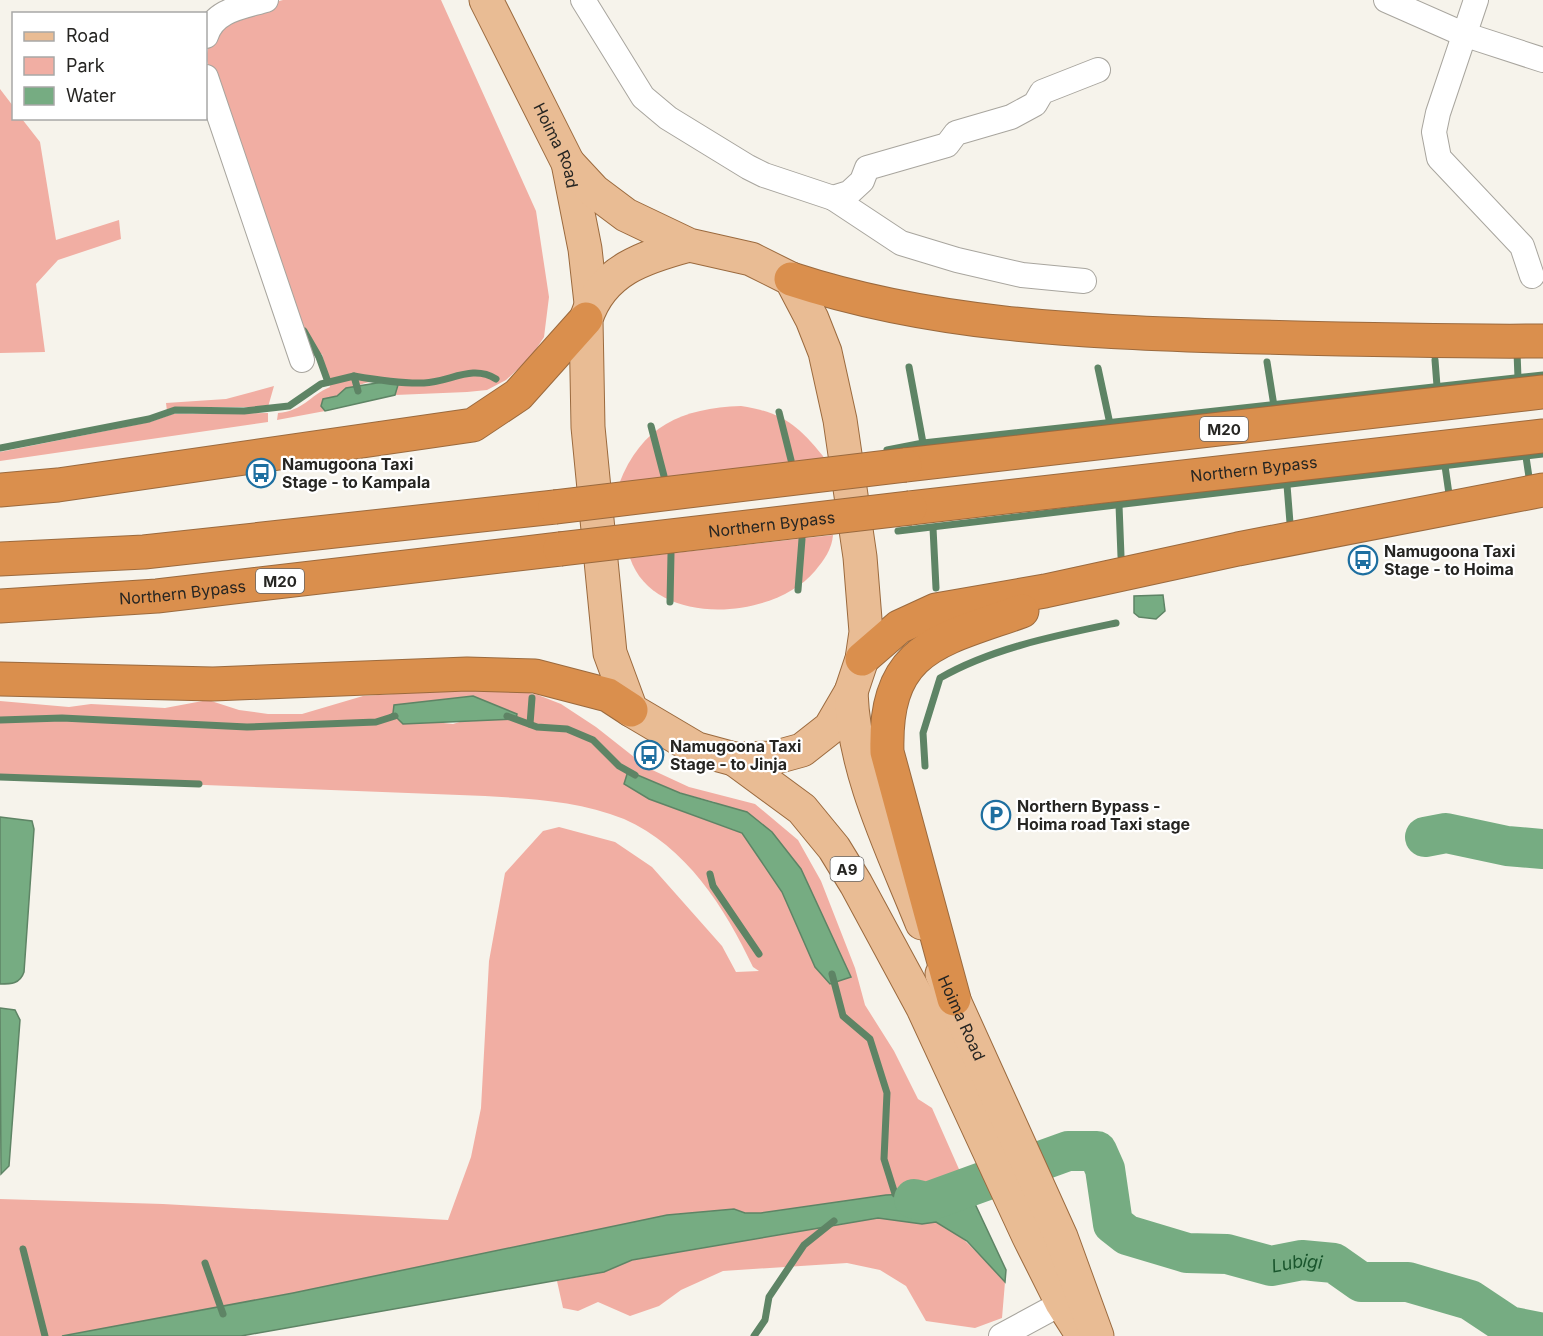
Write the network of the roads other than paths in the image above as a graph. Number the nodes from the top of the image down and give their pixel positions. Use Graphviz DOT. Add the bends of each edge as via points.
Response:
graph roads {
  1 [pos="266,0"];
  2 [pos="486,0"];
  3 [pos="583,0"];
  4 [pos="1386,0"];
  5 [pos="1476,0"];
  6 [pos="207,33"];
  7 [pos="1463,33"];
  8 [pos="1543,60"];
  9 [pos="1098,70"];
  10 [pos="207,80"];
  11 [pos="568,163"];
  12 [pos="833,198"];
  13 [pos="689,245"];
  14 [pos="1532,276"];
  15 [pos="791,279"];
  16 [pos="1084,281"];
  17 [pos="588,311"];
  18 [pos="1543,341"];
  19 [pos="302,360"];
  20 [pos="1543,392"];
  21 [pos="1543,436"];
  22 [pos="0,490"];
  23 [pos="1543,490"];
  24 [pos="0,559"];
  25 [pos="1134,573"];
  26 [pos="0,606"];
  27 [pos="862,659"];
  28 [pos="0,679"];
  29 [pos="851,692"];
  30 [pos="632,710"];
  31 [pos="734,759"];
  32 [pos="939,1003"];
  33 [pos="1062,1303"];
  34 [pos="1001,1336"];
  35 [pos="1083,1336"];
  36 [pos="1097,1336"];
  1 -- 6 [label="street" via="230,10 210,24"];
  2 -- 11 [label="main road, Hoima Road"];
  3 -- 12 [label="street" via="643,97 668,118 764,175"];
  4 -- 7 [label="street"];
  5 -- 7 [label="street"];
  7 -- 8 [label="street"];
  7 -- 14 [label="street" via="1434,132 1439,158 1522,246"];
  9 -- 12 [label="street" via="1042,92 1035,104 1011,117 956,133 948,145 867,168 849,193"];
  10 -- 19 [label="street"];
  11 -- 13 [label="main road" via="594,191 626,215"];
  11 -- 17 [label="main road, Hoima Road" via="585,249"];
  12 -- 16 [label="street" via="901,243 1022,275"];
  13 -- 15 [label="main road" via="752,259"];
  13 -- 17 [label="main road" via="647,256 622,269"];
  15 -- 18 [label="highway" via="830,292 938,316 1086,332"];
  15 -- 27 [label="main road" via="825,352 840,420 860,557 866,632"];
  17 -- 22 [label="highway" via="518,395 473,425"];
  17 -- 30 [label="main road, Hoima Road" via="588,427 610,653"];
  20 -- 24 [label="highway, M20, bridge" via="144,552"];
  21 -- 26 [label="highway, Northern Bypass / M20, bridge" via="157,596"];
  23 -- 25 [label="highway"];
  25 -- 27 [label="highway" via="936,610 899,627"];
  25 -- 32 [label="highway" via="950,636 920,652 904,669 892,693 886,720 887,752"];
  27 -- 29 [label="main road"];
  28 -- 30 [label="highway" via="213,684 468,674 535,676 608,695"];
  29 -- 31 [label="main road" via="830,728 802,750 773,758"];
  29 -- 32 [label="main road, Hoima Road" via="857,752"];
  30 -- 31 [label="main road" via="697,749"];
  31 -- 32 [label="main road, A9" via="802,809 834,848"];
  32 -- 33 [label="main road, Hoima Road / A9" via="964,1096"];
  32 -- 36 [label="main road, Hoima Road / A9" via="1061,1237"];
  33 -- 34 [label="street"];
  33 -- 35 [label="main road, Hoima Road / A9"];
}
